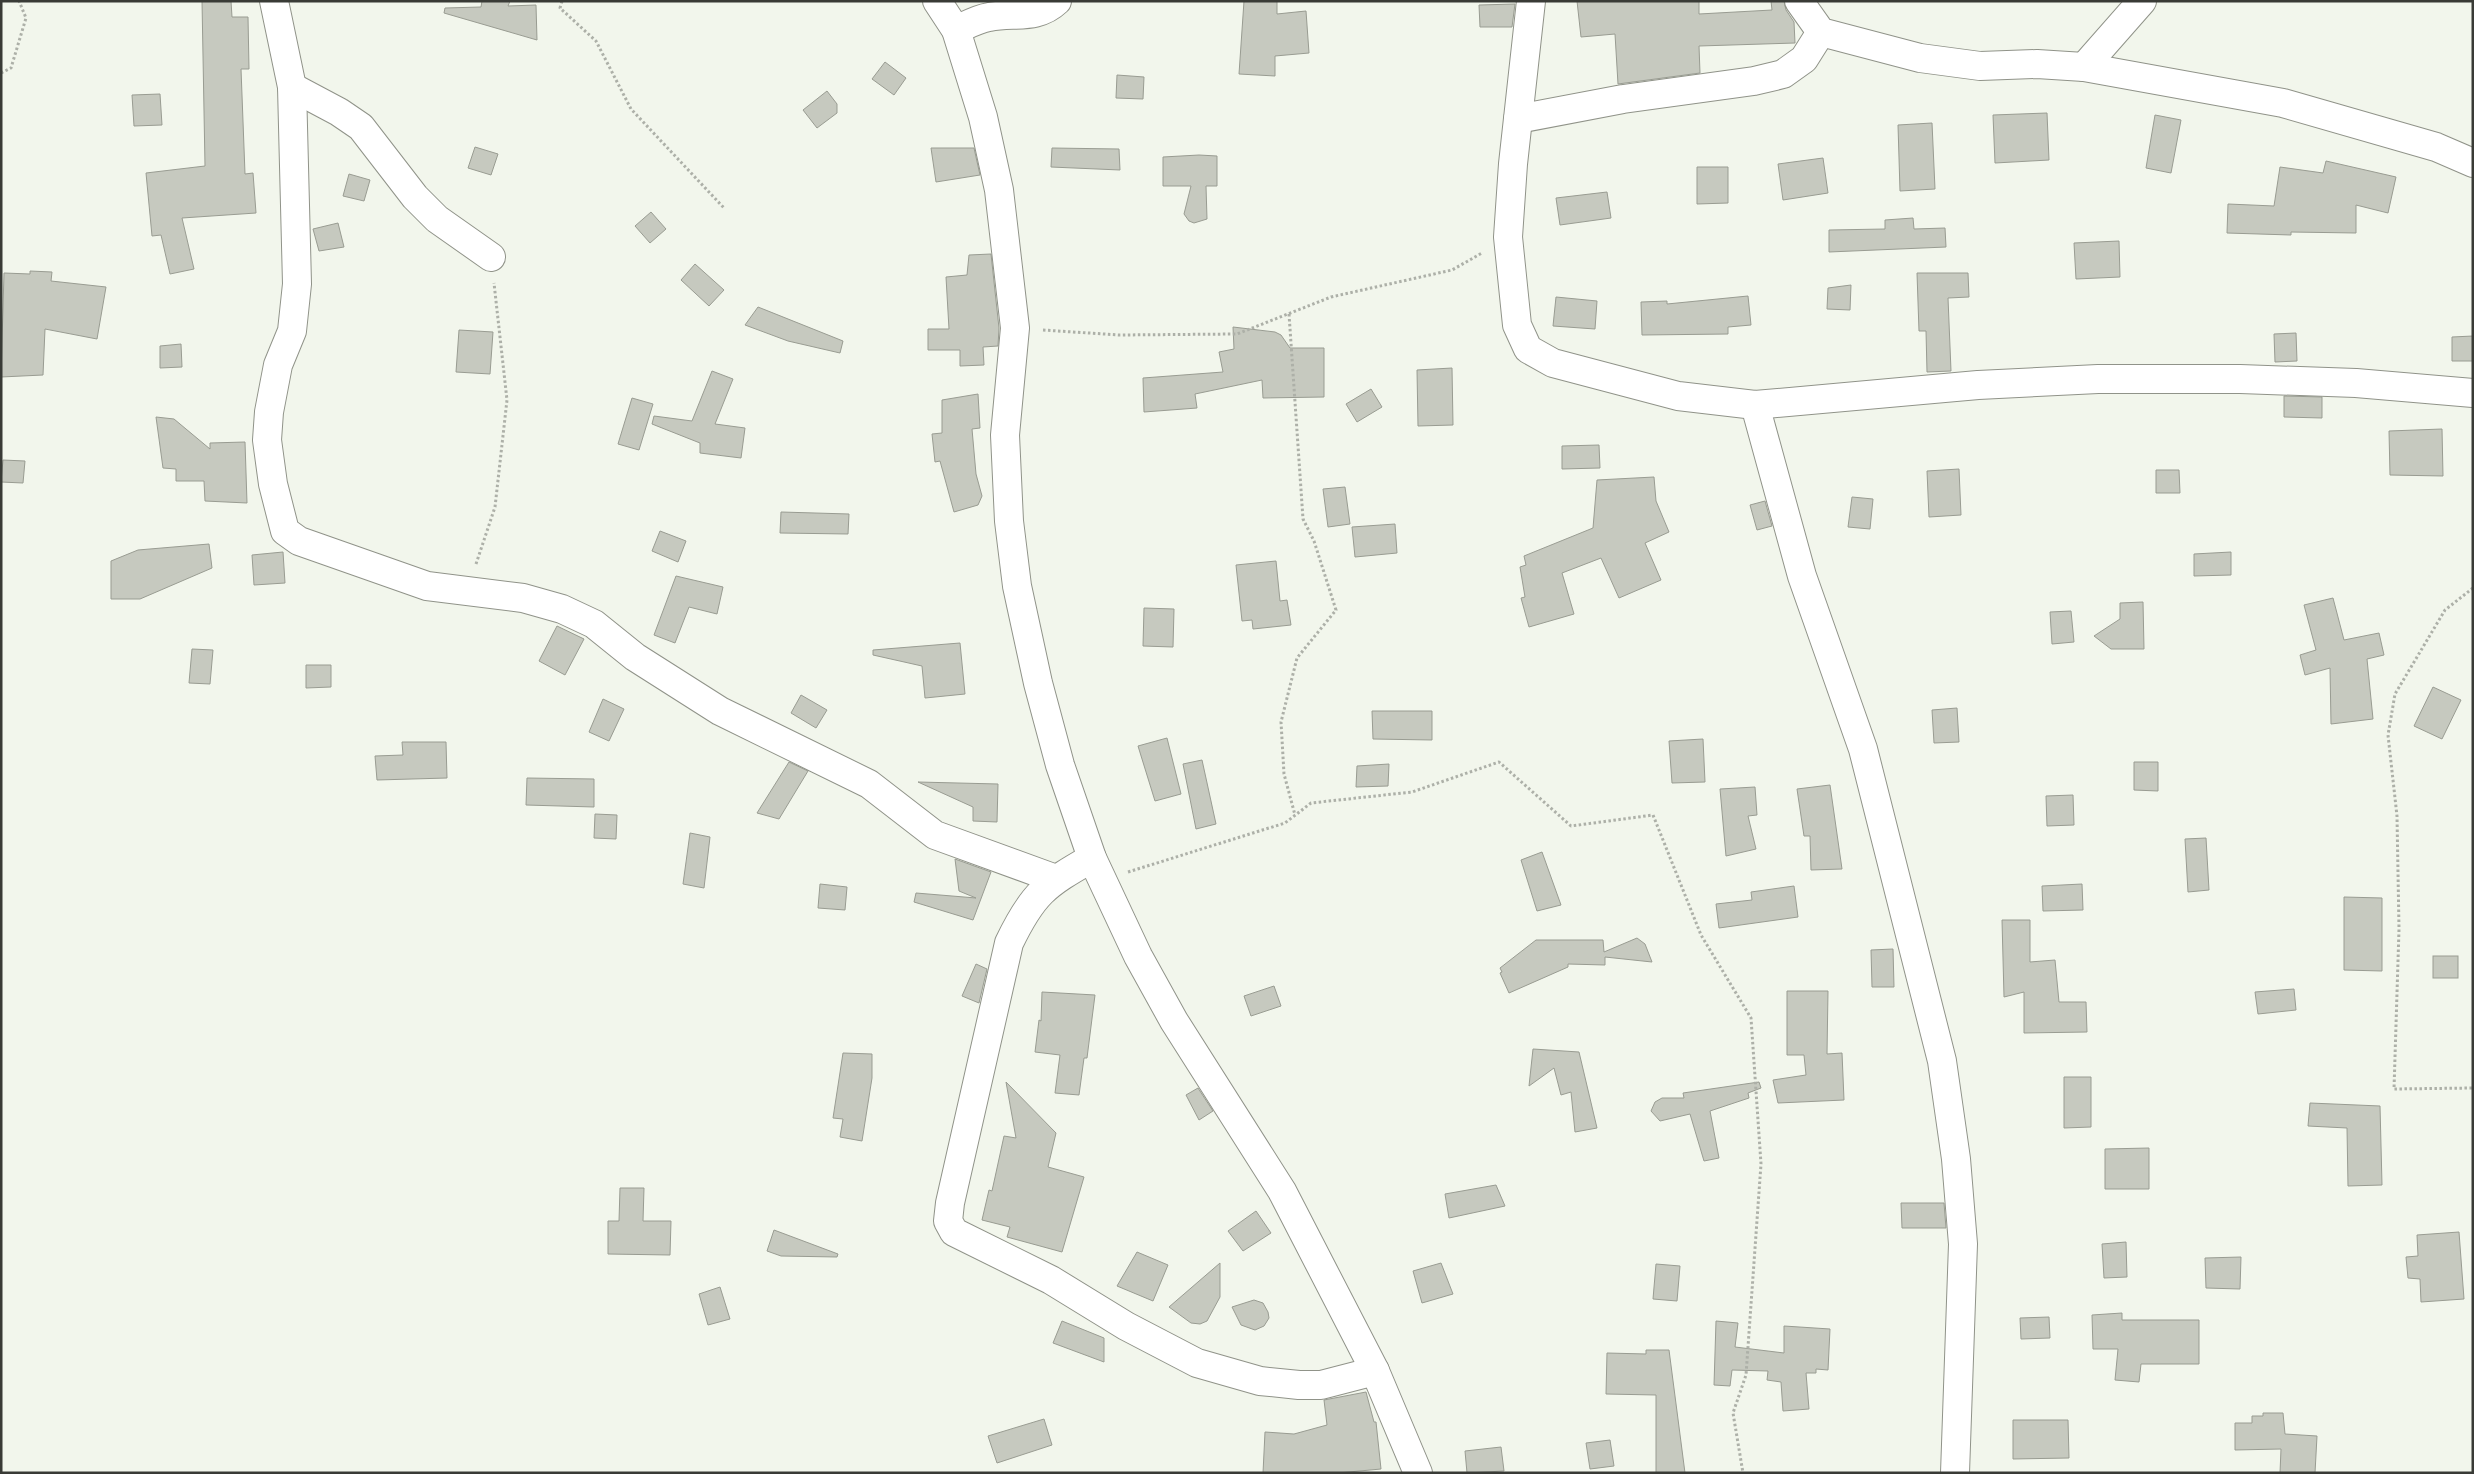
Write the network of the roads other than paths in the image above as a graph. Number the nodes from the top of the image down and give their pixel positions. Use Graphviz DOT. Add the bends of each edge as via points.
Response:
graph roads {
  1 [pos="274,1"];
  2 [pos="937,1"];
  3 [pos="1057,1"];
  4 [pos="1531,1"];
  5 [pos="1799,1"];
  6 [pos="2142,1"];
  7 [pos="956,30"];
  8 [pos="1821,32"];
  9 [pos="2084,67"];
  10 [pos="292,87"];
  11 [pos="1518,119"];
  12 [pos="2473,163"];
  13 [pos="491,258"];
  14 [pos="2473,393"];
  15 [pos="1755,405"];
  16 [pos="1097,869"];
  17 [pos="1056,879"];
  18 [pos="1375,1371"];
  19 [pos="1418,1473"];
  20 [pos="1955,1473"];
  1 -- 10 [label="street"];
  2 -- 7 [label="street"];
  3 -- 7 [label="street" via="1048,10 989,17"];
  4 -- 11 [label="street"];
  5 -- 8 [label="street"];
  6 -- 9 [label="street"];
  7 -- 16 [label="street" via="983,117 1000,190 1015,328 1005,435 1009,521 1017,586 1058,756"];
  8 -- 9 [label="street" via="1920,58 1980,66 2037,64"];
  8 -- 11 [label="street" via="1804,59 1783,74"];
  9 -- 12 [label="street" via="2283,103 2436,147"];
  10 -- 13 [label="street" via="361,126 415,197 437,219"];
  10 -- 17 [label="street" via="297,284 292,331 278,365 267,440 285,531 299,541 426,586 523,598 562,609 586,620 635,657 720,711 869,784 935,835"];
  11 -- 15 [label="street" via="1508,237 1517,325 1528,349 1553,363 1678,396"];
  14 -- 15 [label="street" via="2347,382 2098,379 1978,384"];
  15 -- 20 [label="street" via="1802,576 1863,750 1942,1062 1956,1159 1963,1244"];
  16 -- 17 [label="street"];
  16 -- 18 [label="street" via="1138,956 1174,1021 1282,1191"];
  17 -- 18 [label="street" via="1039,892 1024,912 1009,943 950,1203 948,1221 954,1232 1051,1280 1126,1326 1197,1363 1260,1381 1299,1385 1321,1385"];
  18 -- 19 [label="street"];
}
